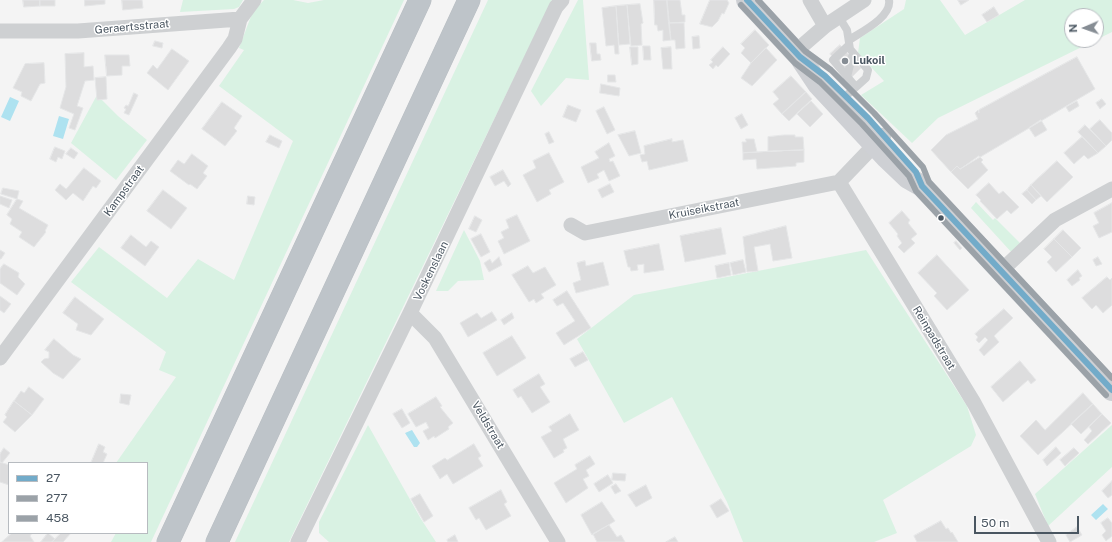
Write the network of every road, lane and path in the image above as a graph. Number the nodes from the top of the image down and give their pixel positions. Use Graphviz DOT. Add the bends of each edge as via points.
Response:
graph roads {
  1 [pos="254,0"];
  2 [pos="420,0"];
  3 [pos="470,0"];
  4 [pos="562,0"];
  5 [pos="746,0"];
  6 [pos="810,0"];
  7 [pos="864,0"];
  8 [pos="889,0"];
  9 [pos="839,17"];
  10 [pos="240,19"];
  11 [pos="825,26"];
  12 [pos="0,31"];
  13 [pos="849,42"];
  14 [pos="853,53"];
  15 [pos="797,55"];
  16 [pos="846,91"];
  17 [pos="879,140"];
  18 [pos="839,182"];
  19 [pos="1112,189"];
  20 [pos="571,225"];
  21 [pos="1001,272"];
  22 [pos="410,313"];
  23 [pos="0,358"];
  24 [pos="1112,390"];
  25 [pos="303,540"];
  26 [pos="168,542"];
  27 [pos="217,542"];
  28 [pos="558,542"];
  29 [pos="1049,542"];
  1 -- 10 [label="street"];
  2 -- 26 [label="highway"];
  3 -- 27 [label="highway"];
  4 -- 22 [label="street, Voskenslaan" via="556,7"];
  5 -- 15 [label="main road"];
  6 -- 11 [label="street"];
  7 -- 9 [label="street"];
  8 -- 13 [label="lane" via="885,15"];
  9 -- 11 [label="street"];
  9 -- 13 [label="lane" via="847,30"];
  10 -- 12 [label="street, Geraertsstraat" via="78,31"];
  10 -- 23 [label="street, Kampstraat" via="235,39 229,48"];
  11 -- 15 [label="street"];
  13 -- 14 [label="lane"];
  13 -- 16 [label="lane" via="833,60"];
  14 -- 16 [label="lane"];
  14 -- 16 [label="lane" via="868,70 866,78"];
  15 -- 16 [label="main road" via="818,84"];
  16 -- 17 [label="main road"];
  17 -- 18 [label="street"];
  17 -- 21 [label="main road" via="908,178 922,186"];
  18 -- 20 [label="street, Kruiseikstraat" via="585,233"];
  18 -- 29 [label="street, Reinpadstraat" via="974,403"];
  19 -- 21 [label="street" via="1055,220"];
  21 -- 24 [label="main road"];
  22 -- 25 [label="street, Voskenslaan"];
  22 -- 28 [label="street, Veldstraat" via="435,338"];
}
